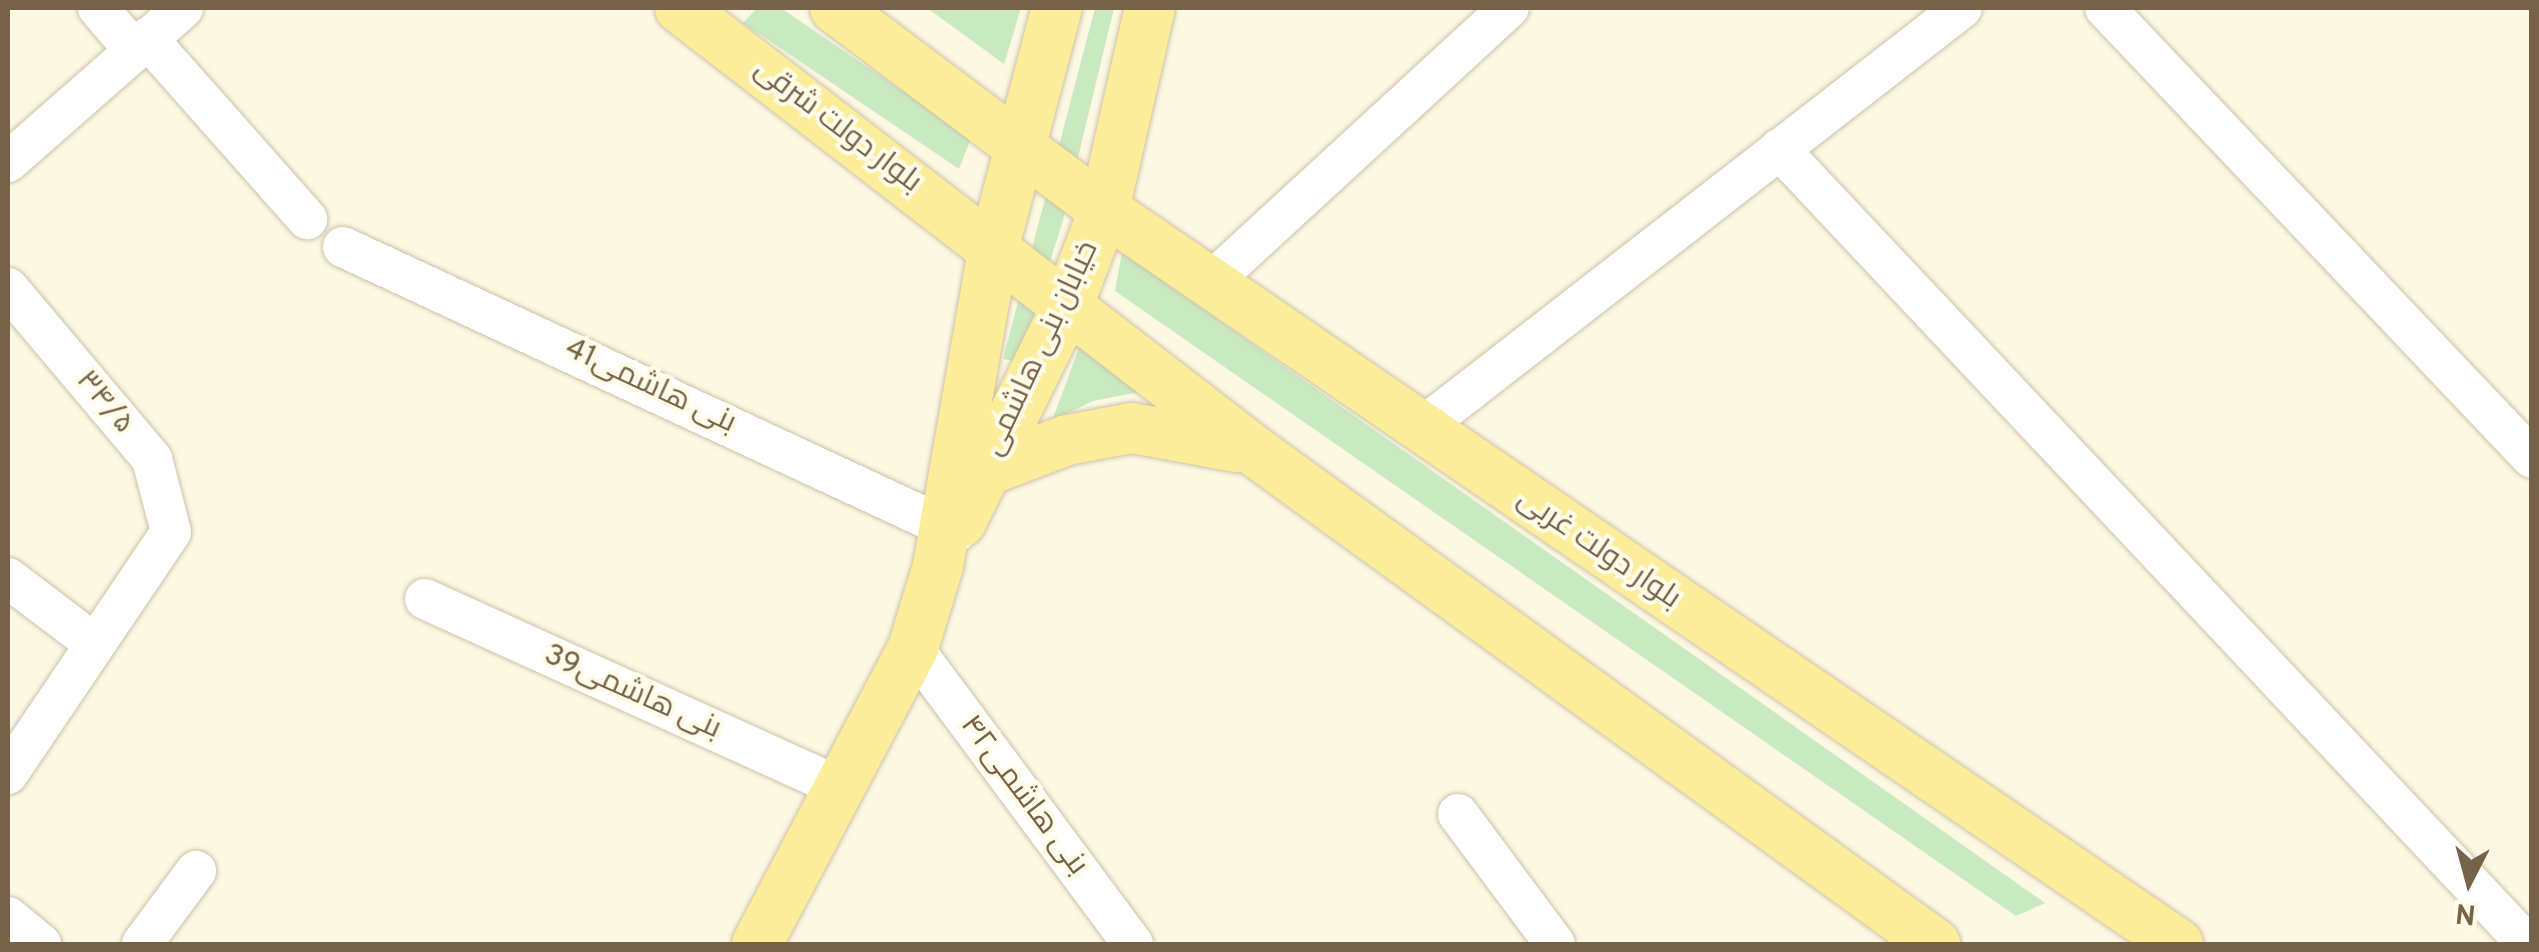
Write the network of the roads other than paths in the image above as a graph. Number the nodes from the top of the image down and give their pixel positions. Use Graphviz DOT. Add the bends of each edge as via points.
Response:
graph roads {
  1 [pos="98,8"];
  2 [pos="183,8"];
  3 [pos="835,8"];
  4 [pos="1057,8"];
  5 [pos="1150,8"];
  6 [pos="1509,8"];
  7 [pos="1962,8"];
  8 [pos="2105,8"];
  9 [pos="700,9"];
  10 [pos="140,44"];
  11 [pos="1779,149"];
  12 [pos="1022,150"];
  13 [pos="8,162"];
  14 [pos="1104,210"];
  15 [pos="308,220"];
  16 [pos="994,246"];
  17 [pos="342,247"];
  18 [pos="1213,280"];
  19 [pos="8,288"];
  20 [pos="1068,305"];
  21 [pos="1420,429"];
  22 [pos="1256,452"];
  23 [pos="2532,458"];
  24 [pos="986,471"];
  25 [pos="946,542"];
  26 [pos="8,578"];
  27 [pos="425,599"];
  28 [pos="95,644"];
  29 [pos="914,648"];
  30 [pos="8,774"];
  31 [pos="839,786"];
  32 [pos="1458,814"];
  33 [pos="196,872"];
  34 [pos="8,917"];
  35 [pos="2114,928"];
  36 [pos="42,944"];
  37 [pos="142,944"];
  38 [pos="757,944"];
  39 [pos="1133,944"];
  40 [pos="1556,944"];
  41 [pos="1935,944"];
  42 [pos="2178,944"];
  43 [pos="2527,944"];
  1 -- 10 [label="street"];
  2 -- 10 [label="street"];
  3 -- 12 [label="main road"];
  4 -- 12 [label="main road, خیابان بنی هاشمی"];
  5 -- 14 [label="main road, خیابان بنی هاشمی"];
  6 -- 18 [label="street"];
  7 -- 11 [label="street"];
  8 -- 23 [label="street"];
  9 -- 16 [label="main road, بلوار دولت شرقی"];
  10 -- 13 [label="street"];
  10 -- 15 [label="street"];
  11 -- 21 [label="street"];
  11 -- 43 [label="street"];
  12 -- 14 [label="main road, بلوار دولت غربی"];
  12 -- 16 [label="main road, خیابان بنی هاشمی"];
  14 -- 18 [label="main road, بلوار دولت غربی"];
  14 -- 20 [label="main road, خیابان بنی هاشمی"];
  16 -- 20 [label="main road"];
  16 -- 25 [label="main road, خیابان بنی هاشمی"];
  17 -- 25 [label="street, بنی هاشمی41"];
  18 -- 21 [label="main road, بلوار دولت غربی"];
  19 -- 28 [label="street, ۳۴/۵" via="152,459 171,532"];
  20 -- 22 [label="main road"];
  20 -- 24 [label="main road, خیابان بنی هاشمی"];
  21 -- 35 [label="main road, بلوار دولت غربی"];
  22 -- 24 [label="main road" via="1190,434 1132,428 1067,440"];
  22 -- 41 [label="main road"];
  24 -- 25 [label="main road, خیابان بنی هاشمی"];
  25 -- 29 [label="main road, خیابان بنی هاشمی"];
  26 -- 28 [label="street"];
  27 -- 31 [label="street, بنی هاشمی39"];
  28 -- 30 [label="street"];
  29 -- 31 [label="main road, خیابان بنی هاشمی"];
  29 -- 39 [label="street, بنی هاشمی۴۲"];
  31 -- 38 [label="main road, خیابان بنی هاشمی"];
  32 -- 40 [label="street"];
  33 -- 37 [label="street"];
  34 -- 36 [label="street"];
  35 -- 42 [label="main road, بلوار دولت غربی"];
}
